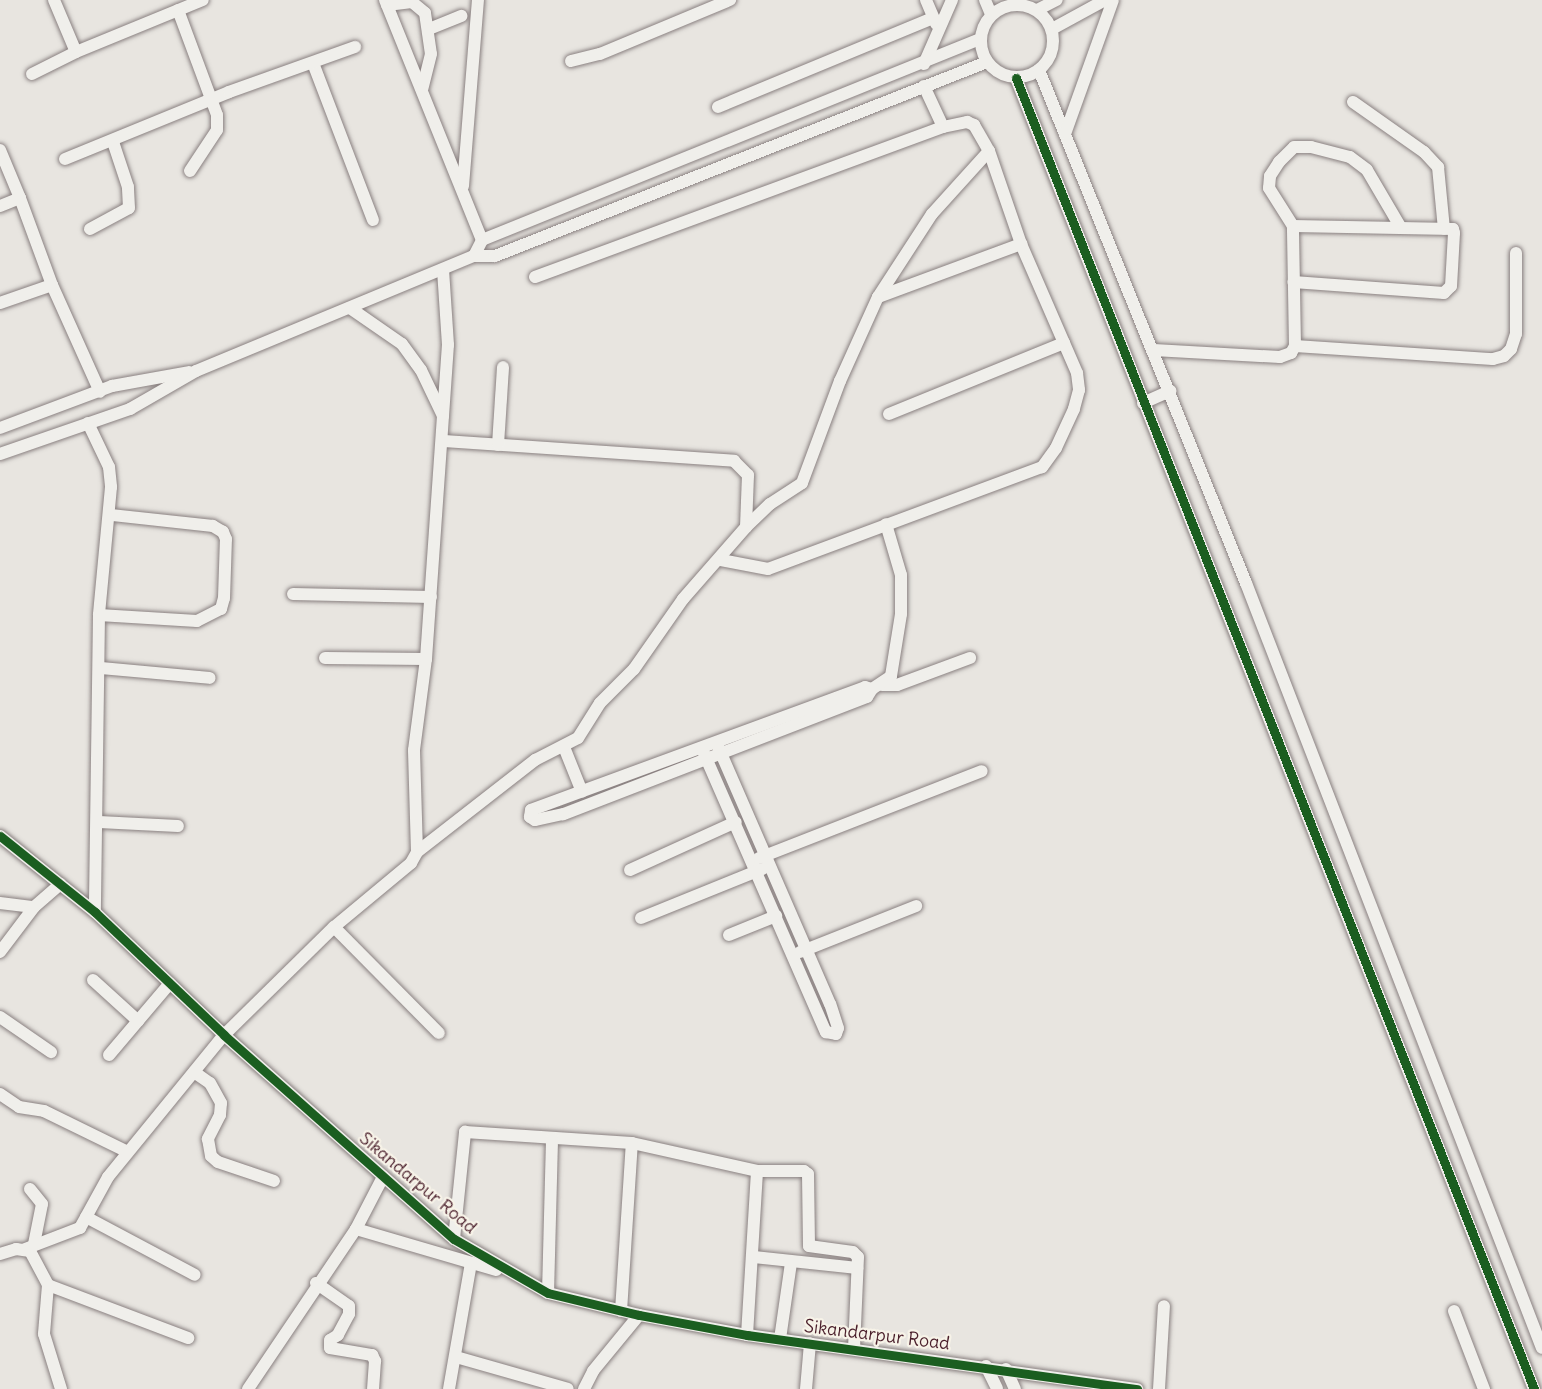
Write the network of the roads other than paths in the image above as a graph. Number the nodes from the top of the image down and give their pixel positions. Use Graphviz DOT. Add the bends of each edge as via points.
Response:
graph roads {
  1 [pos="68,0"];
  2 [pos="203,0"];
  3 [pos="478,0"];
  4 [pos="730,0"];
  5 [pos="926,0"];
  6 [pos="952,0"];
  7 [pos="985,0"];
  8 [pos="1057,0"];
  9 [pos="1105,0"];
  10 [pos="1113,0"];
  11 [pos="55,2"];
  12 [pos="1011,2"];
  13 [pos="386,3"];
  14 [pos="178,10"];
  15 [pos="1037,10"];
  16 [pos="991,14"];
  17 [pos="462,16"];
  18 [pos="933,18"];
  19 [pos="429,29"];
  20 [pos="1052,29"];
  21 [pos="938,31"];
  22 [pos="980,39"];
  23 [pos="355,47"];
  24 [pos="76,52"];
  25 [pos="953,52"];
  26 [pos="431,54"];
  27 [pos="410,60"];
  28 [pos="571,61"];
  29 [pos="987,62"];
  30 [pos="313,63"];
  31 [pos="924,64"];
  32 [pos="1039,70"];
  33 [pos="960,71"];
  34 [pos="32,74"];
  35 [pos="1016,78"];
  36 [pos="924,86"];
  37 [pos="422,90"];
  38 [pos="211,102"];
  39 [pos="1353,102"];
  40 [pos="718,107"];
  41 [pos="943,127"];
  42 [pos="1065,134"];
  43 [pos="114,142"];
  44 [pos="0,150"];
  45 [pos="989,151"];
  46 [pos="65,159"];
  47 [pos="190,171"];
  48 [pos="463,190"];
  49 [pos="20,198"];
  50 [pos="0,206"];
  51 [pos="373,220"];
  52 [pos="1293,226"];
  53 [pos="1401,228"];
  54 [pos="90,229"];
  55 [pos="1444,229"];
  56 [pos="482,240"];
  57 [pos="1020,244"];
  58 [pos="1516,253"];
  59 [pos="474,256"];
  60 [pos="443,270"];
  61 [pos="536,277"];
  62 [pos="1293,282"];
  63 [pos="52,285"];
  64 [pos="878,297"];
  65 [pos="0,303"];
  66 [pos="350,308"];
  67 [pos="1064,343"];
  68 [pos="1295,346"];
  69 [pos="1154,350"];
  70 [pos="502,367"];
  71 [pos="196,371"];
  72 [pos="1170,391"];
  73 [pos="100,392"];
  74 [pos="1143,403"];
  75 [pos="890,414"];
  76 [pos="444,417"];
  77 [pos="88,423"];
  78 [pos="0,428"];
  79 [pos="444,441"];
  80 [pos="498,445"];
  81 [pos="0,454"];
  82 [pos="111,515"];
  83 [pos="885,524"];
  84 [pos="746,527"];
  85 [pos="722,560"];
  86 [pos="293,594"];
  87 [pos="431,597"];
  88 [pos="99,615"];
  89 [pos="325,658"];
  90 [pos="970,658"];
  91 [pos="426,659"];
  92 [pos="101,668"];
  93 [pos="210,678"];
  94 [pos="877,687"];
  95 [pos="564,747"];
  96 [pos="719,748"];
  97 [pos="704,754"];
  98 [pos="982,771"];
  99 [pos="582,792"];
  100 [pos="99,822"];
  101 [pos="736,822"];
  102 [pos="178,826"];
  103 [pos="0,836"];
  104 [pos="417,852"];
  105 [pos="761,863"];
  106 [pos="630,870"];
  107 [pos="60,884"];
  108 [pos="0,903"];
  109 [pos="916,906"];
  110 [pos="34,907"];
  111 [pos="95,912"];
  112 [pos="776,915"];
  113 [pos="641,918"];
  114 [pos="334,927"];
  115 [pos="729,935"];
  116 [pos="805,949"];
  117 [pos="0,952"];
  118 [pos="792,955"];
  119 [pos="93,980"];
  120 [pos="170,983"];
  121 [pos="0,1017"];
  122 [pos="138,1021"];
  123 [pos="439,1034"];
  124 [pos="224,1035"];
  125 [pos="51,1052"];
  126 [pos="109,1055"];
  127 [pos="194,1072"];
  128 [pos="0,1094"];
  129 [pos="552,1138"];
  130 [pos="632,1143"];
  131 [pos="128,1152"];
  132 [pos="757,1171"];
  133 [pos="383,1177"];
  134 [pos="274,1181"];
  135 [pos="30,1189"];
  136 [pos="86,1217"];
  137 [pos="356,1228"];
  138 [pos="454,1239"];
  139 [pos="30,1246"];
  140 [pos="0,1254"];
  141 [pos="754,1257"];
  142 [pos="471,1263"];
  143 [pos="791,1263"];
  144 [pos="857,1268"];
  145 [pos="509,1273"];
  146 [pos="195,1275"];
  147 [pos="316,1283"];
  148 [pos="48,1285"];
  149 [pos="548,1293"];
  150 [pos="1164,1306"];
  151 [pos="621,1311"];
  152 [pos="1454,1311"];
  153 [pos="639,1315"];
  154 [pos="747,1335"];
  155 [pos="188,1338"];
  156 [pos="780,1339"];
  157 [pos="810,1343"];
  158 [pos="1542,1348"];
  159 [pos="854,1349"];
  160 [pos="456,1357"];
  161 [pos="986,1366"];
  162 [pos="1006,1369"];
  163 [pos="61,1389"];
  164 [pos="248,1389"];
  165 [pos="373,1389"];
  166 [pos="449,1389"];
  167 [pos="568,1389"];
  168 [pos="584,1389"];
  169 [pos="806,1389"];
  170 [pos="997,1389"];
  171 [pos="1015,1389"];
  172 [pos="1137,1389"];
  173 [pos="1160,1389"];
  174 [pos="1484,1389"];
  175 [pos="1534,1389"];
  1 -- 11 [label="street"];
  2 -- 14 [label="street"];
  3 -- 48 [label="street"];
  4 -- 28 [label="street" via="600,54"];
  5 -- 18 [label="street"];
  6 -- 21 [label="street"];
  7 -- 16 [label="street"];
  8 -- 15 [label="street"];
  9 -- 20 [label="street"];
  10 -- 42 [label="street"];
  11 -- 24 [label="street"];
  12 -- 15 [label="street"];
  12 -- 16 [label="street"];
  13 -- 19 [label="street" via="418,5 425,13"];
  13 -- 27 [label="street"];
  14 -- 24 [label="street"];
  14 -- 38 [label="street"];
  15 -- 20 [label="street"];
  16 -- 22 [label="street"];
  17 -- 19 [label="street"];
  18 -- 21 [label="street"];
  18 -- 40 [label="street"];
  19 -- 26 [label="street"];
  20 -- 32 [label="street" via="1052,52"];
  21 -- 31 [label="street"];
  22 -- 25 [label="street"];
  22 -- 29 [label="street"];
  23 -- 30 [label="street"];
  24 -- 34 [label="street"];
  25 -- 31 [label="street"];
  25 -- 33 [label="street"];
  26 -- 27 [label="street"];
  26 -- 37 [label="street"];
  27 -- 37 [label="street"];
  29 -- 33 [label="street"];
  29 -- 35 [label="street" via="994,70"];
  30 -- 38 [label="street"];
  30 -- 51 [label="street"];
  31 -- 56 [label="street"];
  32 -- 35 [label="street"];
  32 -- 42 [label="street"];
  33 -- 36 [label="street"];
  35 -- 74 [label="street"];
  36 -- 41 [label="street"];
  36 -- 59 [label="street" via="495,256"];
  37 -- 48 [label="street"];
  38 -- 43 [label="street"];
  38 -- 47 [label="street" via="217,130"];
  39 -- 55 [label="street" via="1424,152 1438,167 1443,180"];
  41 -- 45 [label="street" via="967,122 974,126"];
  41 -- 61 [label="street"];
  42 -- 69 [label="street"];
  43 -- 46 [label="street"];
  43 -- 54 [label="street" via="128,187 129,208"];
  44 -- 49 [label="street"];
  45 -- 57 [label="street"];
  45 -- 64 [label="street" via="932,214"];
  48 -- 56 [label="street"];
  49 -- 50 [label="street"];
  49 -- 63 [label="street"];
  52 -- 53 [label="street"];
  52 -- 53 [label="street" via="1272,198 1270,176 1287,152 1311,147 1350,157 1367,170"];
  52 -- 62 [label="street"];
  53 -- 55 [label="street"];
  55 -- 62 [label="street" via="1454,233 1451,285 1444,293"];
  56 -- 59 [label="street"];
  57 -- 64 [label="street"];
  57 -- 67 [label="street"];
  58 -- 68 [label="street" via="1516,334 1511,349 1503,356"];
  59 -- 60 [label="street"];
  60 -- 66 [label="street"];
  60 -- 76 [label="street" via="448,330"];
  62 -- 68 [label="street"];
  63 -- 65 [label="street"];
  63 -- 73 [label="street"];
  64 -- 84 [label="street" via="840,381 802,483 770,504"];
  66 -- 71 [label="street"];
  66 -- 76 [label="street" via="402,344 421,370"];
  67 -- 75 [label="street"];
  67 -- 83 [label="street" via="1077,373 1079,390 1042,467"];
  68 -- 69 [label="street" via="1291,353 1280,357"];
  69 -- 72 [label="street"];
  70 -- 80 [label="street"];
  71 -- 73 [label="street" via="151,377"];
  71 -- 77 [label="street" via="130,409"];
  72 -- 74 [label="street"];
  72 -- 158 [label="street"];
  73 -- 78 [label="street"];
  74 -- 175 [label="street" via="1343,897"];
  76 -- 79 [label="street"];
  77 -- 81 [label="street"];
  77 -- 82 [label="street" via="109,467"];
  79 -- 80 [label="street"];
  79 -- 87 [label="street"];
  80 -- 84 [label="street" via="734,461 748,475"];
  82 -- 88 [label="street"];
  82 -- 88 [label="street" via="213,526 223,531 224,598 221,609 197,621"];
  83 -- 85 [label="street" via="768,569"];
  83 -- 94 [label="street" via="897,559 902,592 894,667"];
  84 -- 85 [label="street"];
  85 -- 95 [label="street" via="683,599 634,669 600,702 578,738"];
  86 -- 87 [label="street"];
  87 -- 91 [label="street"];
  88 -- 92 [label="street"];
  89 -- 91 [label="street"];
  90 -- 94 [label="street" via="897,685"];
  91 -- 104 [label="street" via="414,750"];
  92 -- 93 [label="street"];
  92 -- 100 [label="street"];
  94 -- 96 [label="street" via="842,693"];
  95 -- 99 [label="street"];
  95 -- 104 [label="street" via="535,760"];
  96 -- 97 [label="street"];
  96 -- 105 [label="street"];
  97 -- 99 [label="street"];
  97 -- 99 [label="street" via="563,814 535,820 530,817 531,810"];
  97 -- 101 [label="street"];
  98 -- 105 [label="street"];
  100 -- 102 [label="street"];
  100 -- 111 [label="street"];
  101 -- 105 [label="street"];
  101 -- 106 [label="street"];
  103 -- 107 [label="street, Sikandarpur Road"];
  104 -- 114 [label="street" via="411,863"];
  105 -- 112 [label="street"];
  105 -- 113 [label="street"];
  105 -- 116 [label="street"];
  107 -- 110 [label="street"];
  107 -- 111 [label="street, Sikandarpur Road"];
  108 -- 110 [label="street"];
  109 -- 116 [label="street"];
  110 -- 117 [label="street"];
  111 -- 120 [label="street, Sikandarpur Road"];
  112 -- 115 [label="street"];
  112 -- 118 [label="street"];
  114 -- 123 [label="street"];
  114 -- 124 [label="street"];
  116 -- 118 [label="street"];
  116 -- 118 [label="street" via="830,1004 838,1028 836,1034 826,1032"];
  119 -- 122 [label="street"];
  120 -- 122 [label="street"];
  120 -- 124 [label="street, Sikandarpur Road"];
  121 -- 125 [label="street"];
  122 -- 126 [label="street"];
  124 -- 127 [label="street"];
  124 -- 133 [label="street, Sikandarpur Road"];
  127 -- 131 [label="street"];
  127 -- 134 [label="street" via="210,1083 221,1102 220,1115 208,1139 211,1156"];
  128 -- 131 [label="street" via="19,1107 44,1112"];
  129 -- 130 [label="street"];
  129 -- 138 [label="street" via="464,1132"];
  129 -- 149 [label="street"];
  130 -- 132 [label="street"];
  130 -- 151 [label="street"];
  131 -- 136 [label="street" via="108,1177"];
  132 -- 141 [label="street"];
  132 -- 144 [label="street" via="807,1172 809,1246 853,1251 858,1257"];
  133 -- 137 [label="street"];
  133 -- 138 [label="street, Sikandarpur Road"];
  135 -- 139 [label="street" via="42,1204"];
  136 -- 139 [label="street" via="80,1228"];
  136 -- 146 [label="street"];
  137 -- 142 [label="street"];
  137 -- 147 [label="street"];
  138 -- 145 [label="street, Sikandarpur Road"];
  139 -- 140 [label="street"];
  139 -- 148 [label="street"];
  141 -- 143 [label="street"];
  141 -- 154 [label="street"];
  142 -- 145 [label="street"];
  142 -- 160 [label="street"];
  143 -- 144 [label="street"];
  143 -- 156 [label="street"];
  144 -- 159 [label="street"];
  145 -- 149 [label="street, Sikandarpur Road"];
  147 -- 164 [label="street"];
  147 -- 165 [label="street" via="349,1306 338,1335 330,1340 330,1348 372,1355"];
  148 -- 155 [label="street"];
  148 -- 163 [label="street" via="44,1334"];
  149 -- 151 [label="street, Sikandarpur Road"];
  150 -- 173 [label="street"];
  151 -- 153 [label="street, Sikandarpur Road"];
  152 -- 174 [label="street"];
  153 -- 154 [label="street, Sikandarpur Road"];
  153 -- 168 [label="street" via="593,1371"];
  154 -- 156 [label="street, Sikandarpur Road"];
  156 -- 157 [label="street, Sikandarpur Road"];
  157 -- 159 [label="street, Sikandarpur Road"];
  157 -- 169 [label="street"];
  159 -- 161 [label="street, Sikandarpur Road"];
  160 -- 166 [label="street"];
  160 -- 167 [label="street"];
  161 -- 162 [label="street, Sikandarpur Road"];
  161 -- 170 [label="street"];
  162 -- 171 [label="street"];
  162 -- 172 [label="street, Sikandarpur Road"];
}
